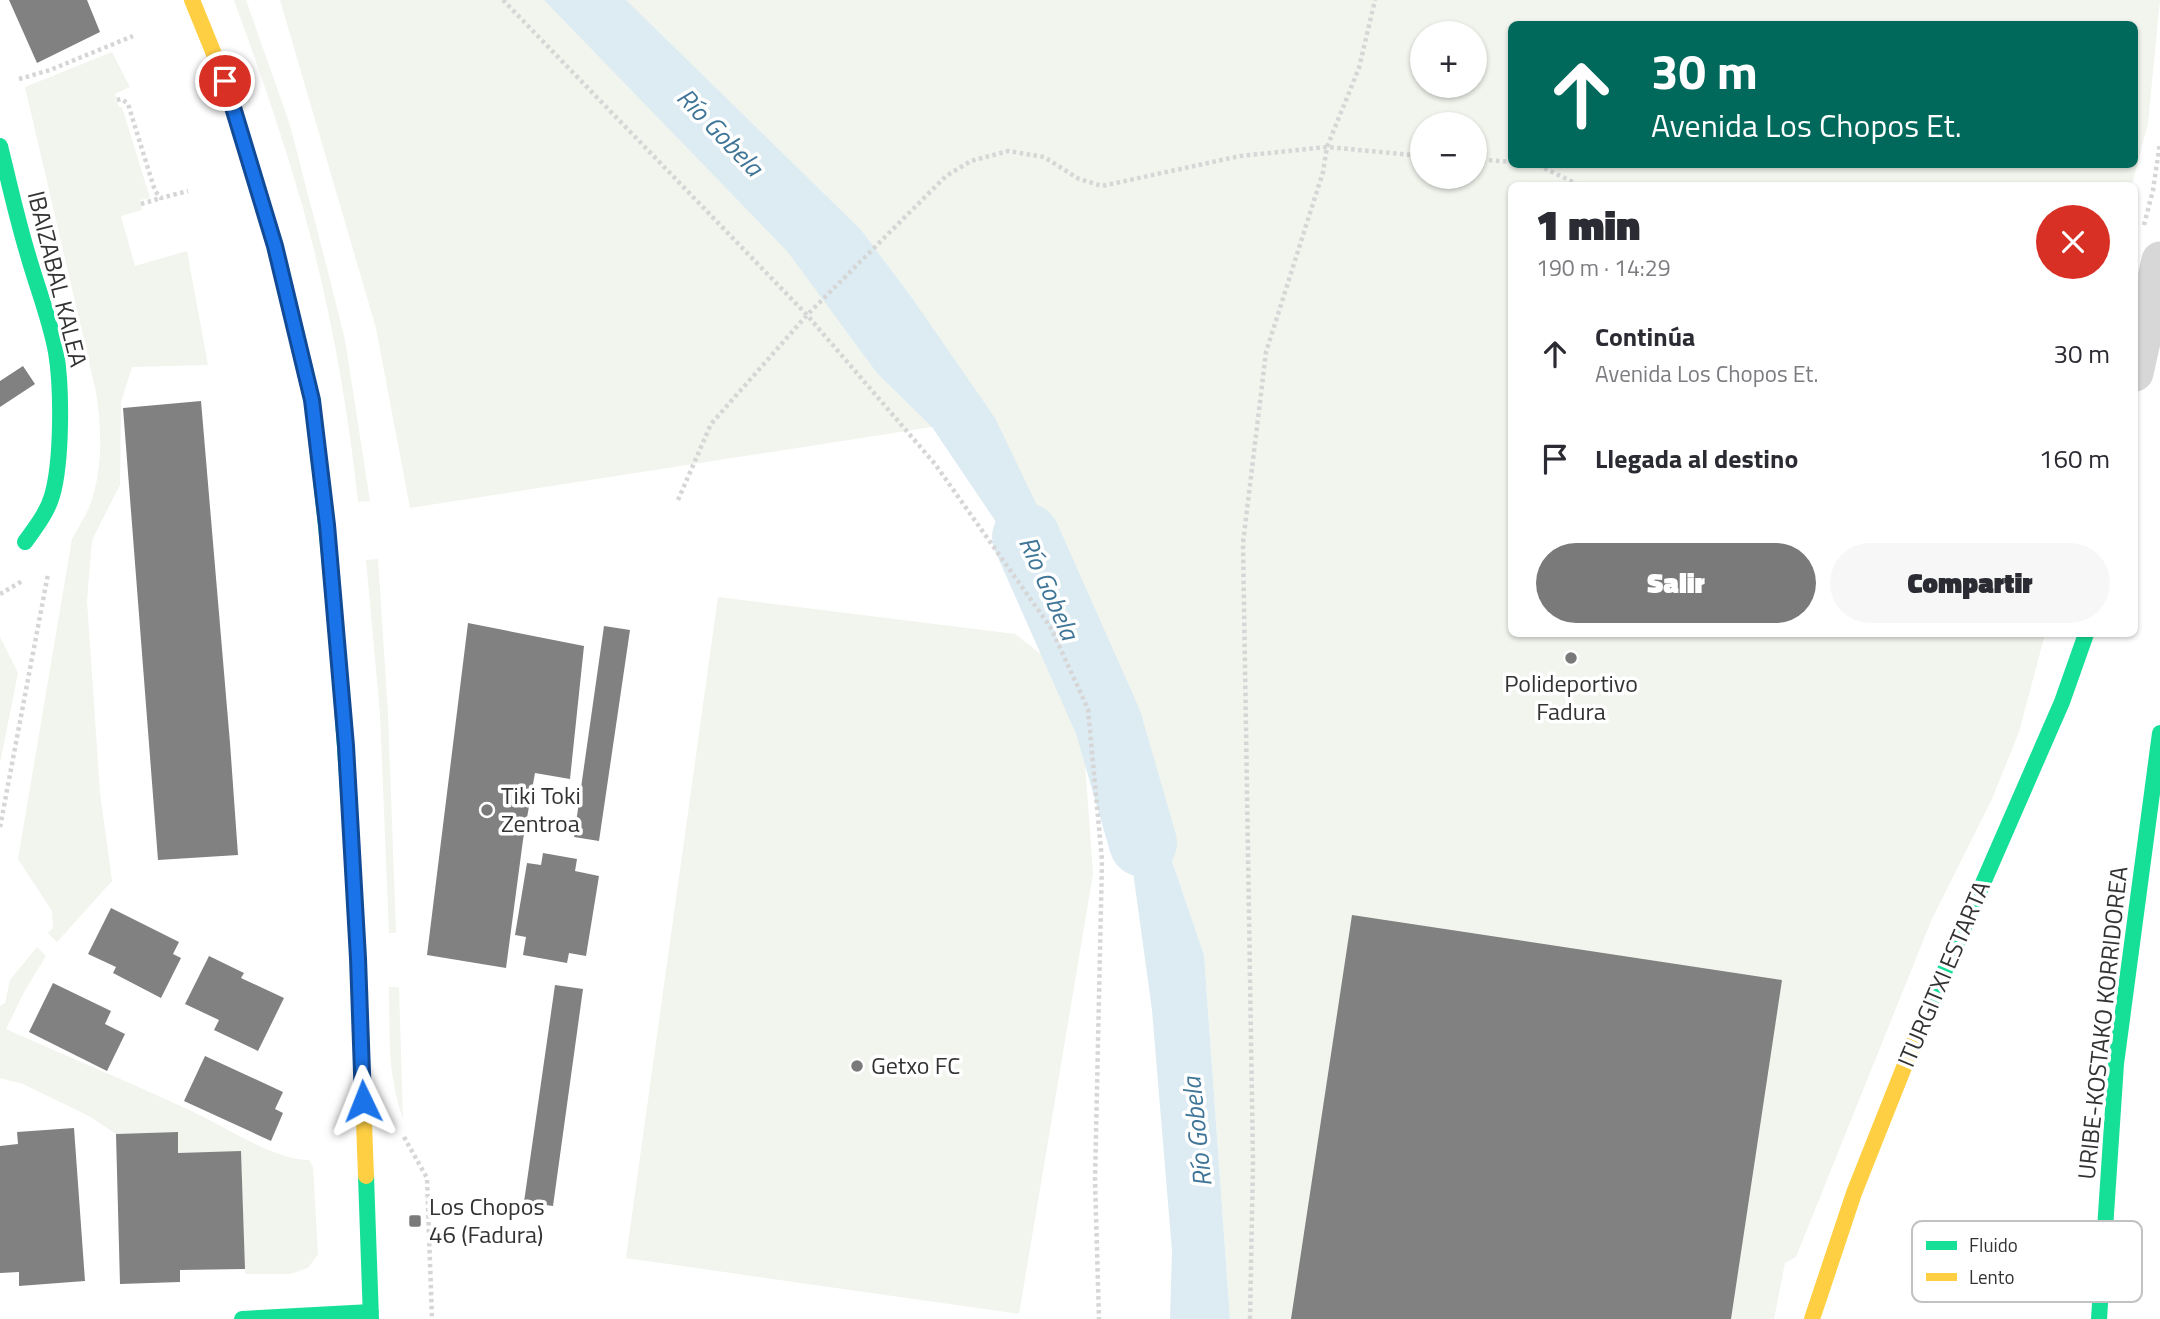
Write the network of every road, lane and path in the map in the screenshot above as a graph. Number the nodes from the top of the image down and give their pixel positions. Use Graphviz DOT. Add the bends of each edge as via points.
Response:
graph roads {
  1 [pos="192,0"];
  2 [pos="503,0"];
  3 [pos="1375,0"];
  4 [pos="133,36"];
  5 [pos="19,79"];
  6 [pos="117,100"];
  7 [pos="2160,144"];
  8 [pos="0,146"];
  9 [pos="1327,148"];
  10 [pos="1410,155"];
  11 [pos="1487,160"];
  12 [pos="1508,162"];
  13 [pos="1544,168"];
  14 [pos="1573,182"];
  15 [pos="188,191"];
  16 [pos="161,198"];
  17 [pos="141,204"];
  18 [pos="2152,245"];
  19 [pos="807,314"];
  20 [pos="2138,350"];
  21 [pos="678,500"];
  22 [pos="25,542"];
  23 [pos="48,572"];
  24 [pos="2085,637"];
  25 [pos="2160,733"];
  26 [pos="0,827"];
  27 [pos="403,1137"];
  28 [pos="2106,1221"];
  29 [pos="370,1317"];
  30 [pos="242,1319"];
  31 [pos="432,1319"];
  32 [pos="1099,1319"];
  33 [pos="1250,1319"];
  34 [pos="1812,1319"];
  1 -- 29 [label="main road" via="225,81 275,246 312,400 346,746"];
  2 -- 19 [label="path"];
  3 -- 9 [label="path" via="1359,68"];
  4 -- 5 [label="path"];
  6 -- 16 [label="path" via="128,104"];
  7 -- 18 [label="path"];
  8 -- 22 [label="main road, IBAIZABAL KALEA" via="49,322 60,389 52,496"];
  9 -- 10 [label="path"];
  9 -- 19 [label="path" via="1240,156 1102,187 1079,179 1045,157 1008,151 971,162 946,176"];
  9 -- 33 [label="path" via="1266,352 1244,543 1253,1163"];
  11 -- 12 [label="path"];
  13 -- 14 [label="path"];
  15 -- 16 [label="path"];
  16 -- 17 [label="path"];
  18 -- 20 [label="street"];
  19 -- 21 [label="path" via="711,424"];
  19 -- 32 [label="path" via="935,464 1051,628 1088,709 1102,860 1095,1180"];
  23 -- 26 [label="path"];
  24 -- 34 [label="main road, ITURGITXI ESTARTA" via="2062,702 1937,985 1864,1167"];
  25 -- 28 [label="main road, URIBE-KOSTAKO KORRIDOREA" via="2116,1064"];
  27 -- 31 [label="path" via="427,1178"];
  29 -- 30 [label="main road"];
}
